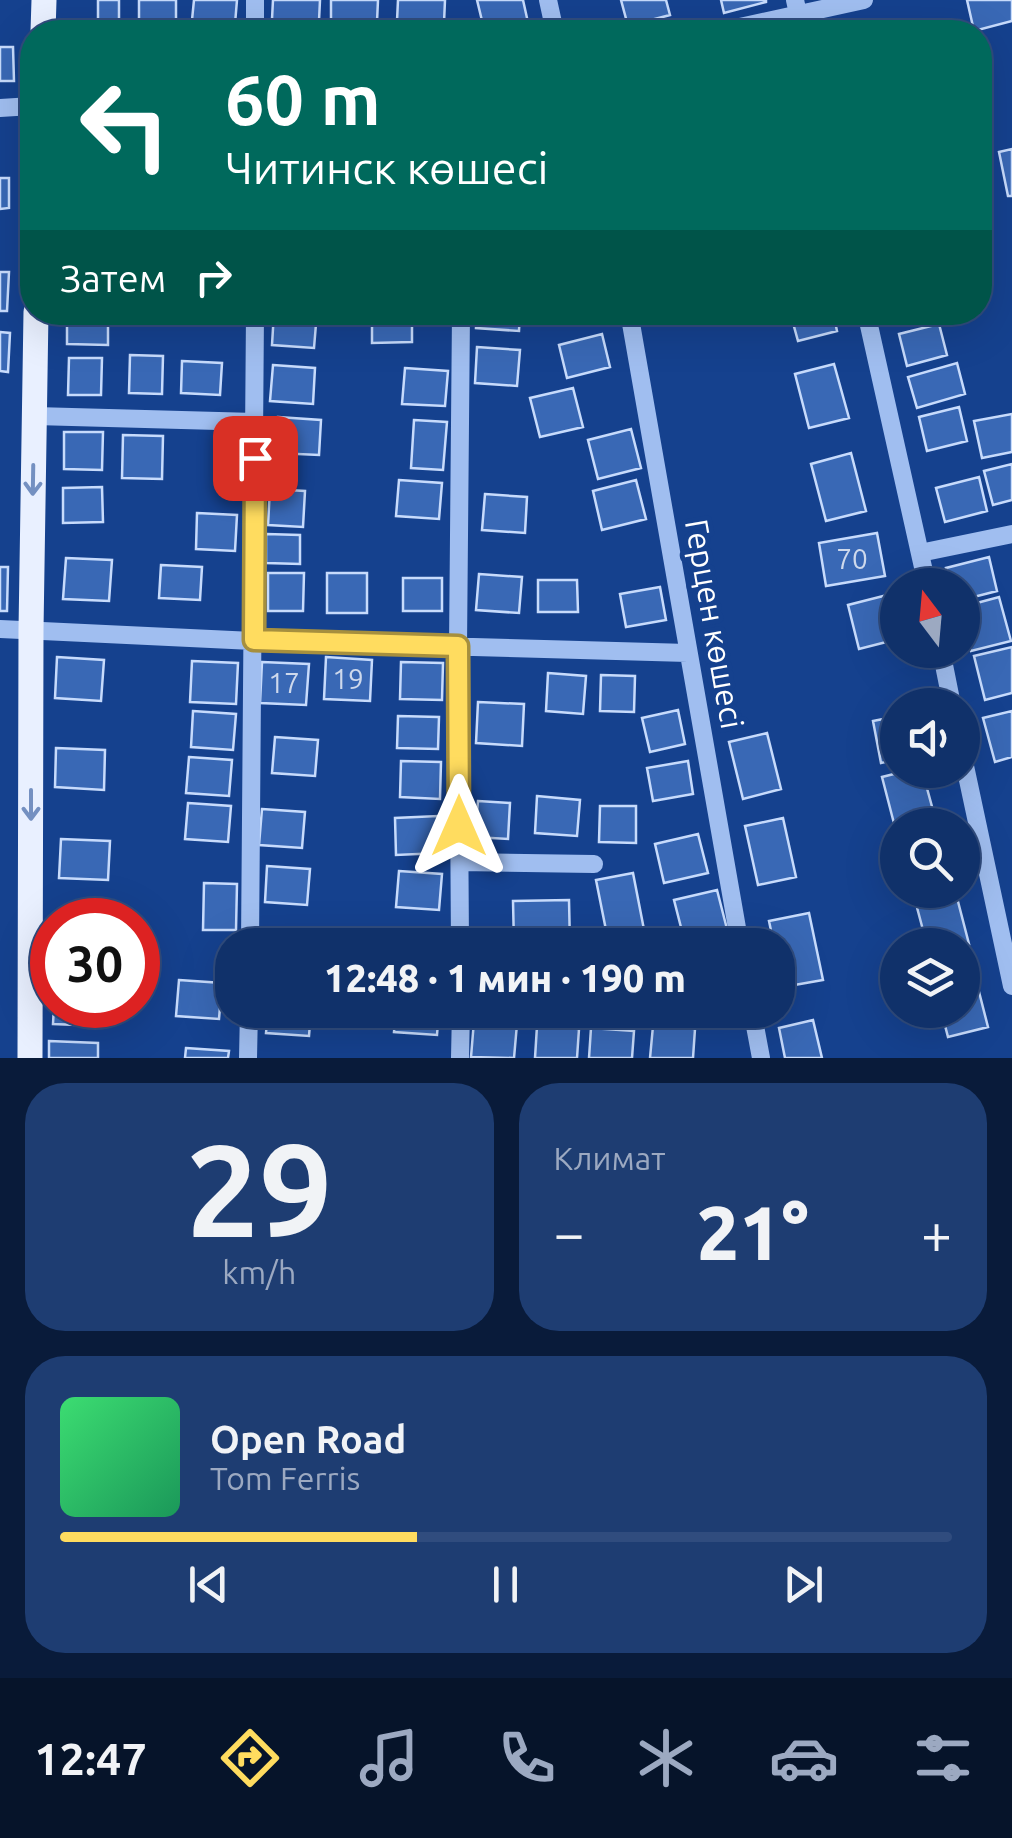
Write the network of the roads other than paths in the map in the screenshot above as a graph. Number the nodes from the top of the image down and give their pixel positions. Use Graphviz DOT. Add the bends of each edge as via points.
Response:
graph roads {
  1 [pos="864,0"];
  2 [pos="798,16"];
  3 [pos="36,325"];
  4 [pos="256,325"];
  5 [pos="461,325"];
  6 [pos="632,325"];
  7 [pos="869,325"];
  8 [pos="34,416"];
  9 [pos="255,422"];
  10 [pos="1012,534"];
  11 [pos="920,553"];
  12 [pos="923,568"];
  13 [pos="0,629"];
  14 [pos="31,630"];
  15 [pos="254,640"];
  16 [pos="458,646"];
  17 [pos="688,653"];
  18 [pos="970,788"];
  19 [pos="460,862"];
  20 [pos="594,864"];
  21 [pos="250,928"];
  22 [pos="460,928"];
  23 [pos="737,928"];
  24 [pos="1012,986"];
  25 [pos="249,1028"];
  26 [pos="461,1028"];
  27 [pos="755,1028"];
  28 [pos="30,1058"];
  29 [pos="248,1058"];
  30 [pos="460,1058"];
  31 [pos="761,1058"];
  1 -- 2 [label="street"];
  3 -- 8 [label="main road"];
  4 -- 9 [label="street"];
  5 -- 16 [label="street"];
  6 -- 17 [label="street, Герцен көшесі"];
  7 -- 11 [label="street"];
  8 -- 9 [label="street"];
  8 -- 14 [label="main road, one-way"];
  9 -- 15 [label="street"];
  10 -- 11 [label="street"];
  11 -- 12 [label="street"];
  13 -- 14 [label="street"];
  14 -- 15 [label="street"];
  14 -- 28 [label="main road, one-way"];
  15 -- 16 [label="street"];
  15 -- 21 [label="street"];
  16 -- 17 [label="street"];
  16 -- 19 [label="street"];
  17 -- 23 [label="street, Герцен көшесі"];
  18 -- 24 [label="street"];
  19 -- 20 [label="street"];
  19 -- 22 [label="street"];
  25 -- 29 [label="street"];
  26 -- 30 [label="street"];
  27 -- 31 [label="street"];
}
